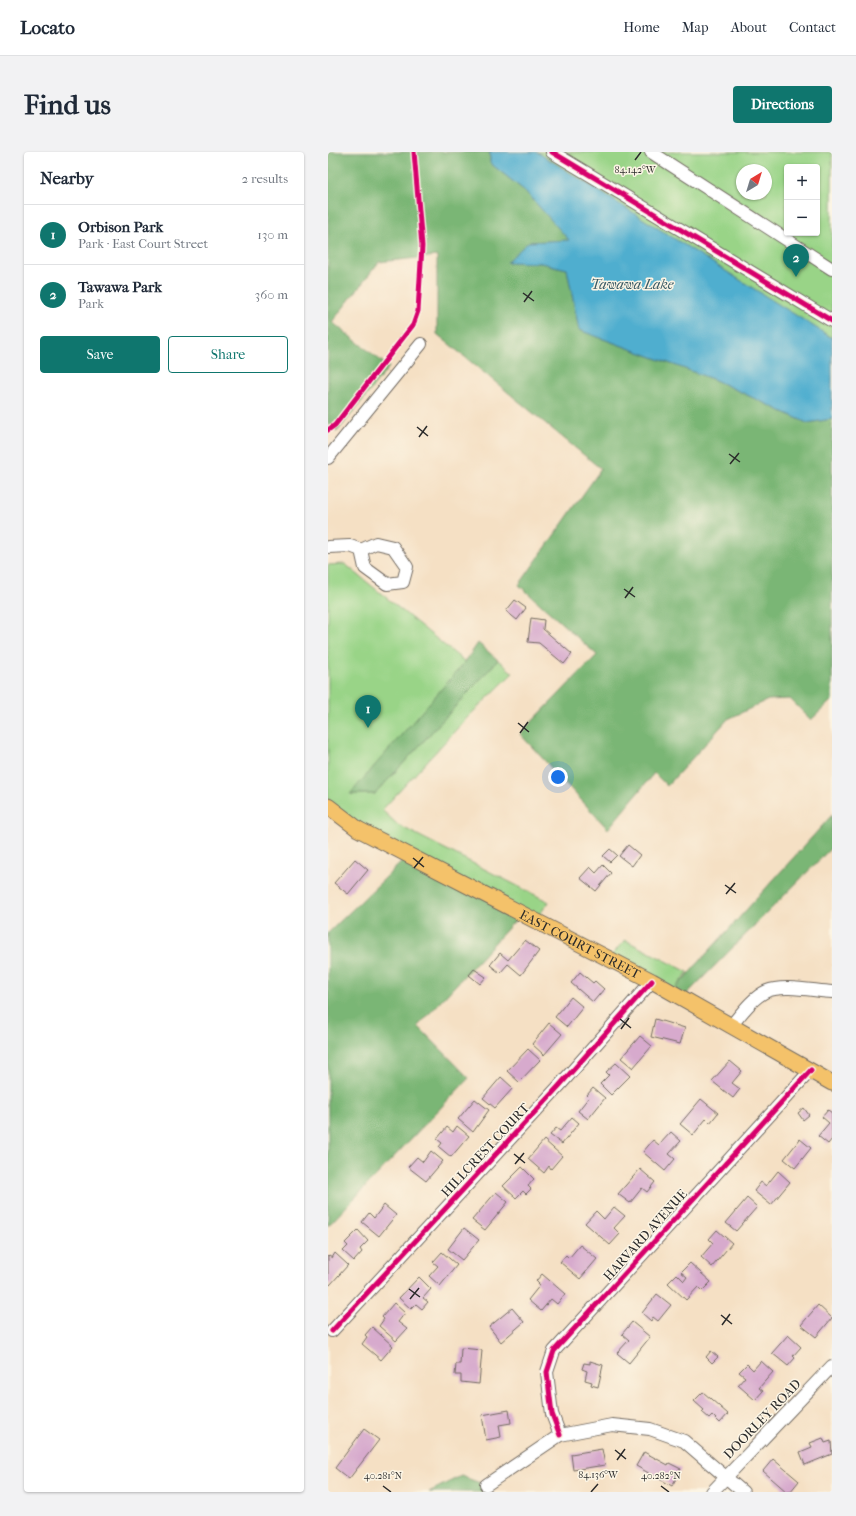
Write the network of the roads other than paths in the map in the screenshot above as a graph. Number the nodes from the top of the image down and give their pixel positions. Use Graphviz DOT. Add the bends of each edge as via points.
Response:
graph roads {
  1 [pos="552,152"];
  2 [pos="651,152"];
  3 [pos="832,270"];
  4 [pos="832,320"];
  5 [pos="421,344"];
  6 [pos="328,458"];
  7 [pos="328,546"];
  8 [pos="361,550"];
  9 [pos="328,806"];
  10 [pos="652,981"];
  11 [pos="832,992"];
  12 [pos="731,1026"];
  13 [pos="811,1070"];
  14 [pos="832,1083"];
  15 [pos="332,1331"];
  16 [pos="831,1367"];
  17 [pos="560,1435"];
  18 [pos="726,1477"];
  19 [pos="486,1485"];
  20 [pos="712,1492"];
  21 [pos="743,1492"];
  1 -- 4 [label="street"];
  2 -- 3 [label="street"];
  5 -- 6 [label="street"];
  7 -- 8 [label="street" via="350,546"];
  9 -- 10 [label="main road, EAST COURT STREET" via="358,829"];
  10 -- 12 [label="main road, EAST COURT STREET"];
  10 -- 15 [label="street, HILLCREST COURT" via="554,1092"];
  11 -- 12 [label="street" via="778,988 766,992 747,1007"];
  12 -- 13 [label="main road, EAST COURT STREET"];
  13 -- 14 [label="main road, EAST COURT STREET"];
  13 -- 17 [label="street, HARVARD AVENUE" via="554,1351 547,1372 552,1414"];
  16 -- 18 [label="street, DOORLEY ROAD"];
  17 -- 18 [label="street" via="612,1425 650,1429 684,1441"];
  17 -- 19 [label="street"];
  18 -- 20 [label="street, DOORLEY ROAD"];
  18 -- 21 [label="street"];
}
